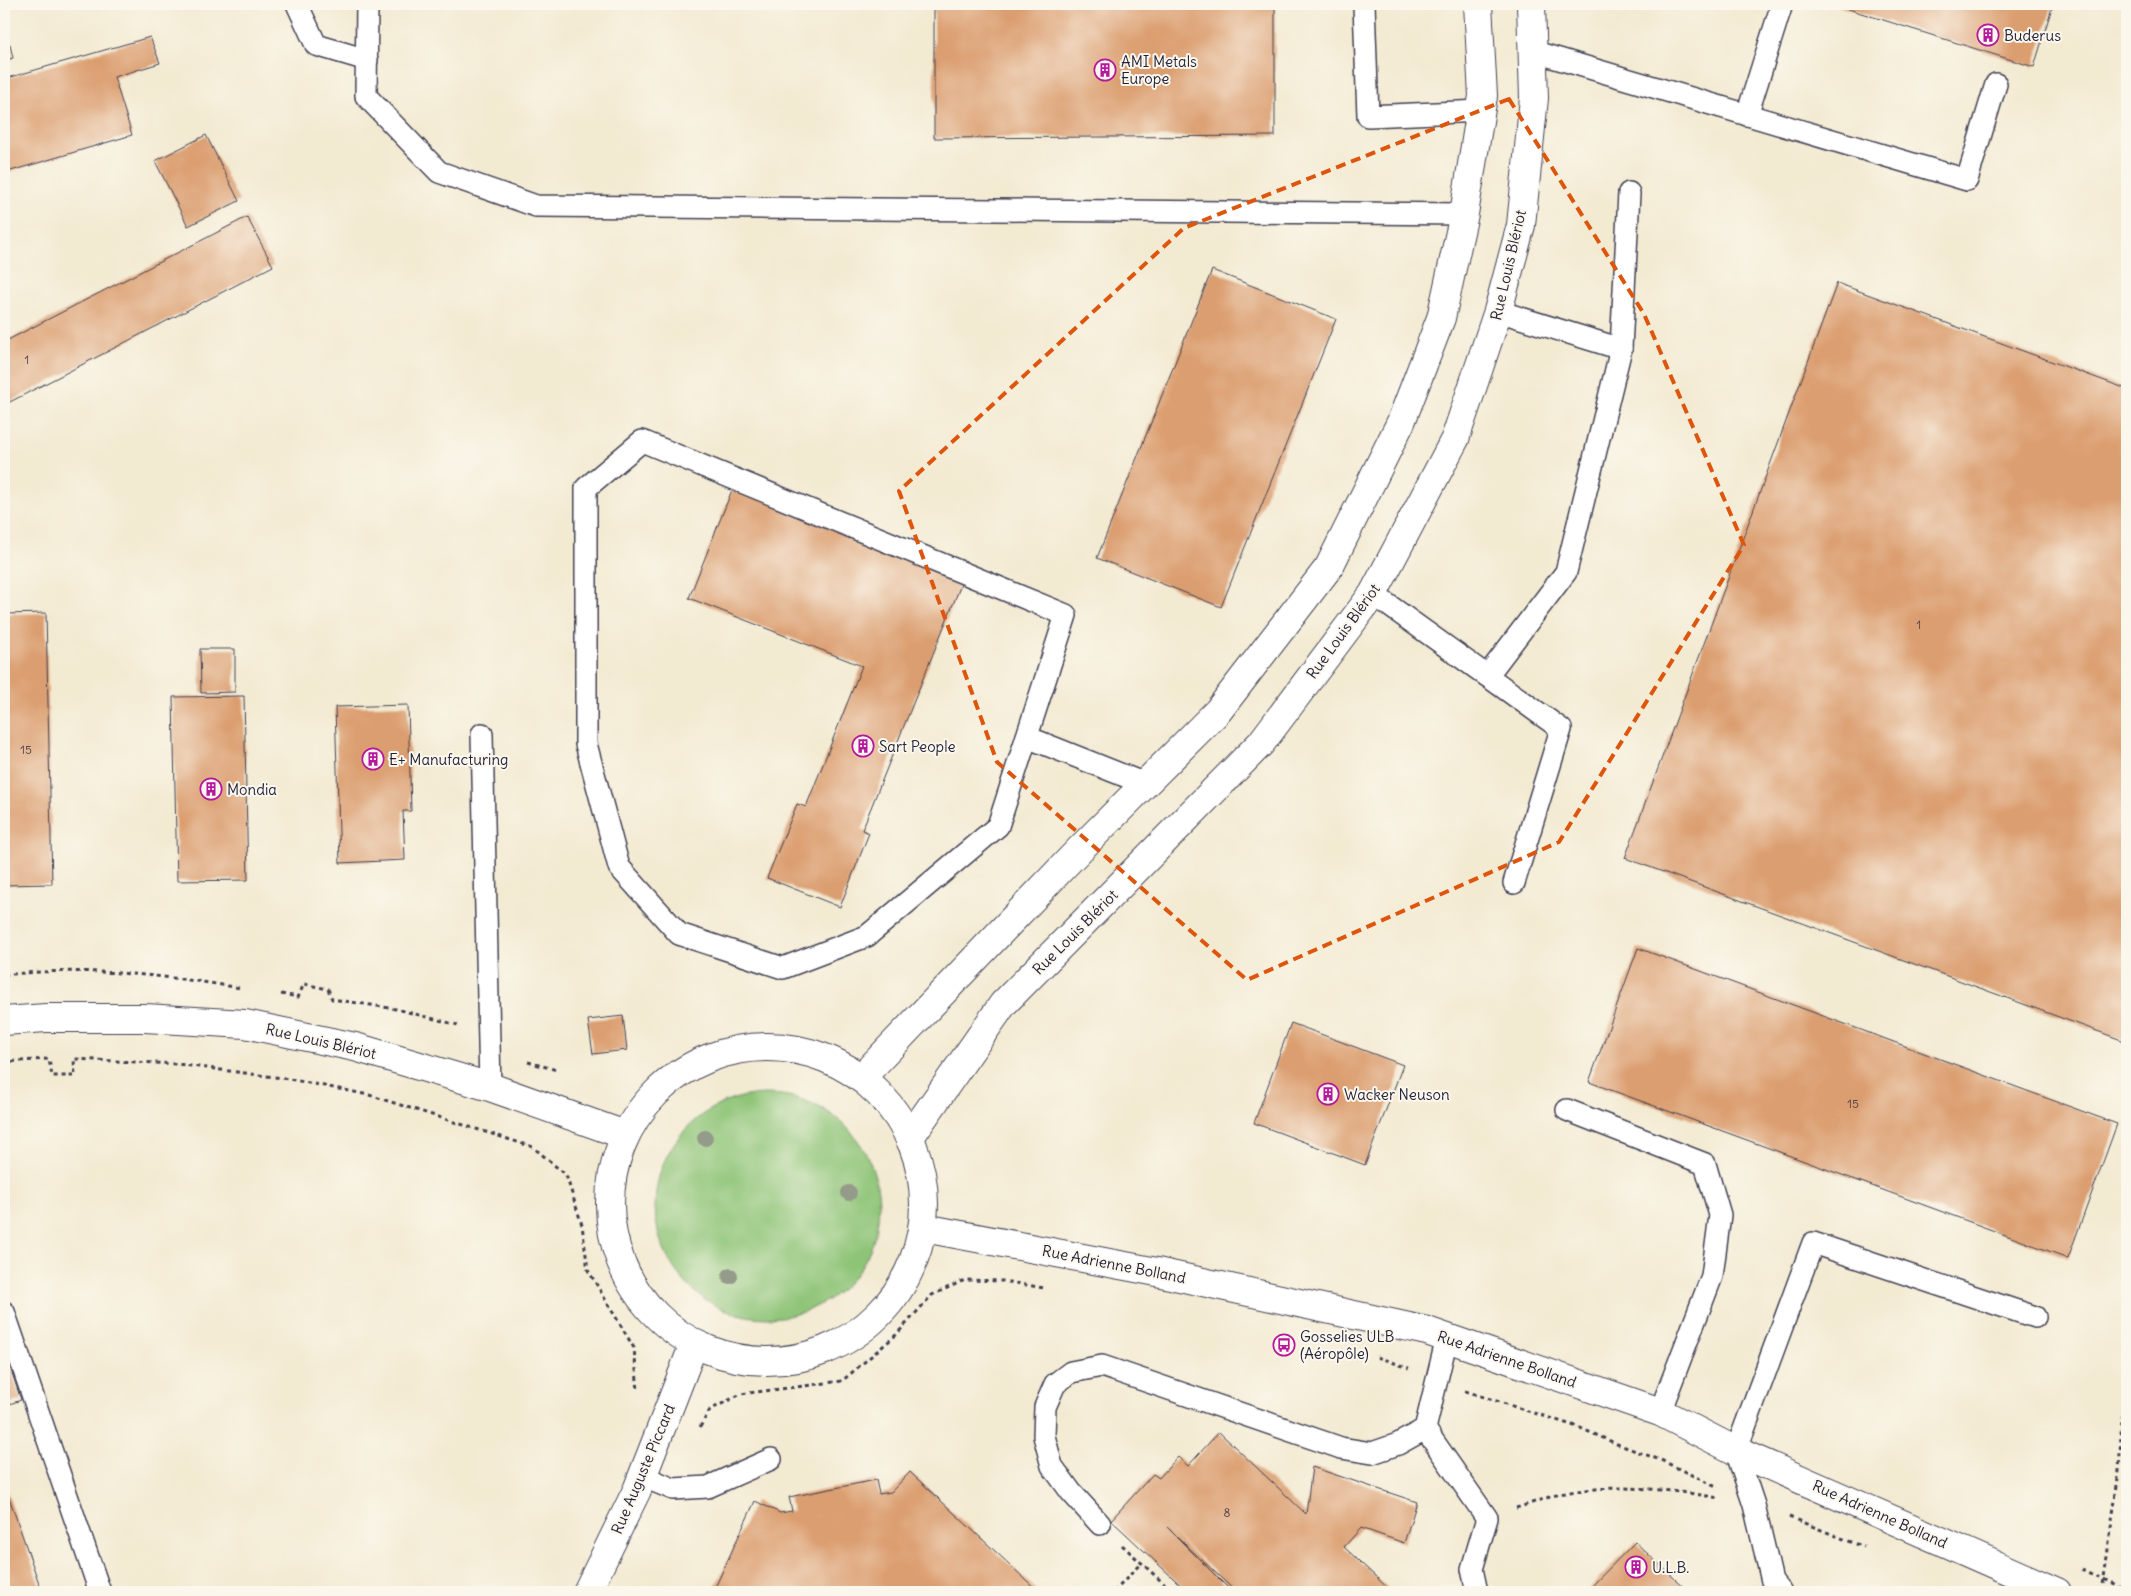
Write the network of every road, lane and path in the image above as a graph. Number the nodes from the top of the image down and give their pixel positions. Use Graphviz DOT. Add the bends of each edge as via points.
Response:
graph roads {
  1 [pos="297,4"];
  2 [pos="367,4"];
  3 [pos="1364,4"];
  4 [pos="1478,4"];
  5 [pos="1531,4"];
  6 [pos="1782,4"];
  7 [pos="1532,52"];
  8 [pos="367,60"];
  9 [pos="1996,84"];
  10 [pos="1480,111"];
  11 [pos="1747,115"];
  12 [pos="1629,193"];
  13 [pos="1464,214"];
  14 [pos="1498,311"];
  15 [pos="1621,349"];
  16 [pos="1373,594"];
  17 [pos="1487,676"];
  18 [pos="482,734"];
  19 [pos="1027,737"];
  20 [pos="1145,784"];
  21 [pos="1514,883"];
  22 [pos="4,1021"];
  23 [pos="4,1062"];
  24 [pos="862,1078"];
  25 [pos="490,1087"];
  26 [pos="1568,1110"];
  27 [pos="625,1135"];
  28 [pos="910,1137"];
  29 [pos="924,1228"];
  30 [pos="4,1312"];
  31 [pos="2035,1317"];
  32 [pos="1447,1338"];
  33 [pos="694,1344"];
  34 [pos="638,1393"];
  35 [pos="2127,1410"];
  36 [pos="1660,1412"];
  37 [pos="1425,1429"];
  38 [pos="1736,1451"];
  39 [pos="771,1459"];
  40 [pos="642,1476"];
  41 [pos="1754,1505"];
  42 [pos="1486,1518"];
  43 [pos="1100,1524"];
  44 [pos="1870,1550"];
  45 [pos="1141,1563"];
  46 [pos="100,1592"];
  47 [pos="587,1592"];
  48 [pos="1114,1592"];
  49 [pos="1172,1592"];
  50 [pos="1477,1592"];
  51 [pos="1780,1592"];
  52 [pos="2057,1592"];
  53 [pos="2102,1592"];
  1 -- 8 [label="lane" via="316,44"];
  2 -- 8 [label="lane"];
  3 -- 10 [label="lane" via="1368,116"];
  4 -- 10 [label="street" via="1483,96"];
  5 -- 7 [label="street, Rue Louis Blériot"];
  6 -- 11 [label="lane"];
  7 -- 11 [label="lane"];
  7 -- 14 [label="street, Rue Louis Blériot" via="1534,98 1521,225"];
  8 -- 13 [label="lane" via="366,96 439,172 536,206"];
  9 -- 11 [label="lane" via="1968,180"];
  10 -- 13 [label="street"];
  12 -- 15 [label="lane"];
  13 -- 20 [label="street" via="1441,318 1401,422 1329,567 1218,711"];
  14 -- 15 [label="lane"];
  14 -- 16 [label="street, Rue Louis Blériot" via="1455,439"];
  15 -- 17 [label="lane" via="1566,572"];
  16 -- 17 [label="lane"];
  16 -- 28 [label="street, Rue Louis Blériot" via="1261,743 1003,1004"];
  17 -- 21 [label="lane" via="1561,729"];
  18 -- 25 [label="lane"];
  19 -- 19 [label="lane" via="998,826 867,936 783,968 679,934 618,868 586,744 586,488 642,441 1066,615"];
  19 -- 20 [label="lane"];
  20 -- 24 [label="street"];
  22 -- 25 [label="street, Rue Louis Blériot" via="145,1018 245,1024 354,1047"];
  23 -- 34 [label="path" via="49,1058 52,1076 75,1076 74,1059 177,1064 288,1079 369,1095 533,1148 566,1175 582,1225 588,1270 634,1348"];
  24 -- 27 [label="street" via="821,1056 776,1046 730,1051 687,1068 652,1097"];
  24 -- 28 [label="street" via="890,1104"];
  25 -- 27 [label="street, Rue Louis Blériot"];
  26 -- 36 [label="lane" via="1705,1164 1720,1215 1712,1276"];
  27 -- 33 [label="street" via="610,1185 610,1219 616,1249 627,1277 658,1318"];
  28 -- 29 [label="street" via="924,1182"];
  29 -- 32 [label="street, Rue Adrienne Bolland" via="1157,1272"];
  29 -- 33 [label="street" via="908,1276 879,1316 839,1345 791,1360 741,1360"];
  30 -- 46 [label="lane"];
  31 -- 38 [label="lane" via="1812,1243"];
  32 -- 36 [label="street, Rue Adrienne Bolland"];
  32 -- 37 [label="lane"];
  33 -- 40 [label="street, Rue Auguste Piccard"];
  35 -- 53 [label="path" via="2122,1417 2119,1471"];
  36 -- 38 [label="street, Rue Adrienne Bolland"];
  37 -- 42 [label="lane"];
  37 -- 43 [label="lane" via="1398,1444 1372,1453 1341,1448 1102,1366 1071,1372 1055,1384 1045,1407 1044,1436 1052,1466"];
  38 -- 41 [label="lane"];
  38 -- 52 [label="street, Rue Adrienne Bolland"];
  39 -- 40 [label="lane" via="708,1487 673,1489"];
  40 -- 47 [label="street, Rue Auguste Piccard"];
  41 -- 42 [label="path" via="1682,1491 1620,1488 1561,1494"];
  41 -- 44 [label="path" via="1816,1526"];
  41 -- 51 [label="lane" via="1772,1581"];
  42 -- 50 [label="lane" via="1472,1569"];
  43 -- 45 [label="path"];
  45 -- 48 [label="path"];
  45 -- 49 [label="path"];
}
